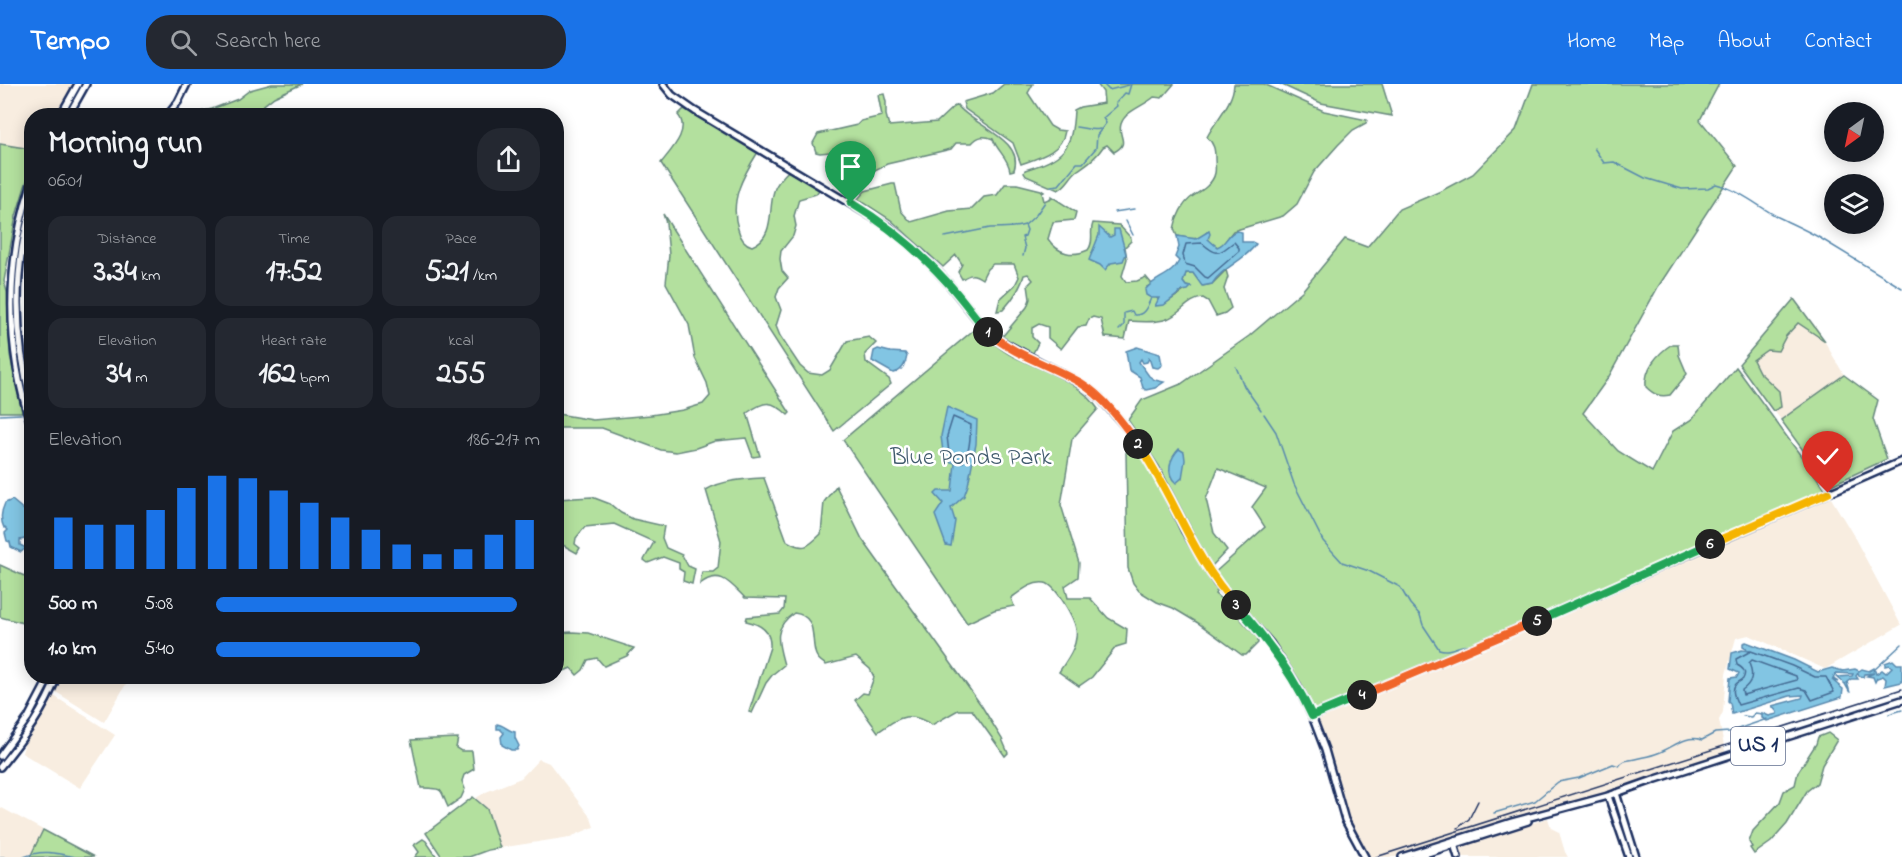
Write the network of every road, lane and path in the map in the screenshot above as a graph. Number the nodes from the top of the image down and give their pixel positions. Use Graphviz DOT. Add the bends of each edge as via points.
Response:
graph roads {
  1 [pos="78,84"];
  2 [pos="86,84"];
  3 [pos="187,84"];
  4 [pos="663,84"];
  5 [pos="64,108"];
  6 [pos="72,108"];
  7 [pos="173,108"];
  8 [pos="24,214"];
  9 [pos="24,240"];
  10 [pos="24,367"];
  11 [pos="24,399"];
  12 [pos="1902,461"];
  13 [pos="46,684"];
  14 [pos="54,684"];
  15 [pos="1902,700"];
  16 [pos="1312,716"];
  17 [pos="0,756"];
  18 [pos="0,767"];
  19 [pos="1616,793"];
  20 [pos="1608,796"];
  21 [pos="1453,843"];
  22 [pos="1365,857"];
  23 [pos="1401,857"];
  24 [pos="1416,857"];
  25 [pos="1458,857"];
  26 [pos="1629,857"];
  27 [pos="1636,857"];
  1 -- 5 [label="main road"];
  2 -- 6 [label="main road"];
  3 -- 7 [label="main road"];
  4 -- 16 [label="main road" via="690,107 889,227 925,258 997,339 1082,384 1100,398 1146,455 1200,556 1220,587 1278,655"];
  8 -- 11 [label="main road" via="16,247 11,306 17,373"];
  9 -- 10 [label="main road" via="18,302"];
  12 -- 16 [label="main road"];
  13 -- 17 [label="main road" via="28,718"];
  14 -- 18 [label="main road"];
  15 -- 19 [label="main road, US 1"];
  16 -- 22 [label="main road" via="1340,807"];
  19 -- 20 [label="main road, US 1"];
  19 -- 27 [label="main road"];
  20 -- 21 [label="main road, US 1"];
  20 -- 26 [label="main road"];
  21 -- 23 [label="main road, US 1"];
  21 -- 24 [label="main road, US 1"];
  21 -- 25 [label="main road"];
}
